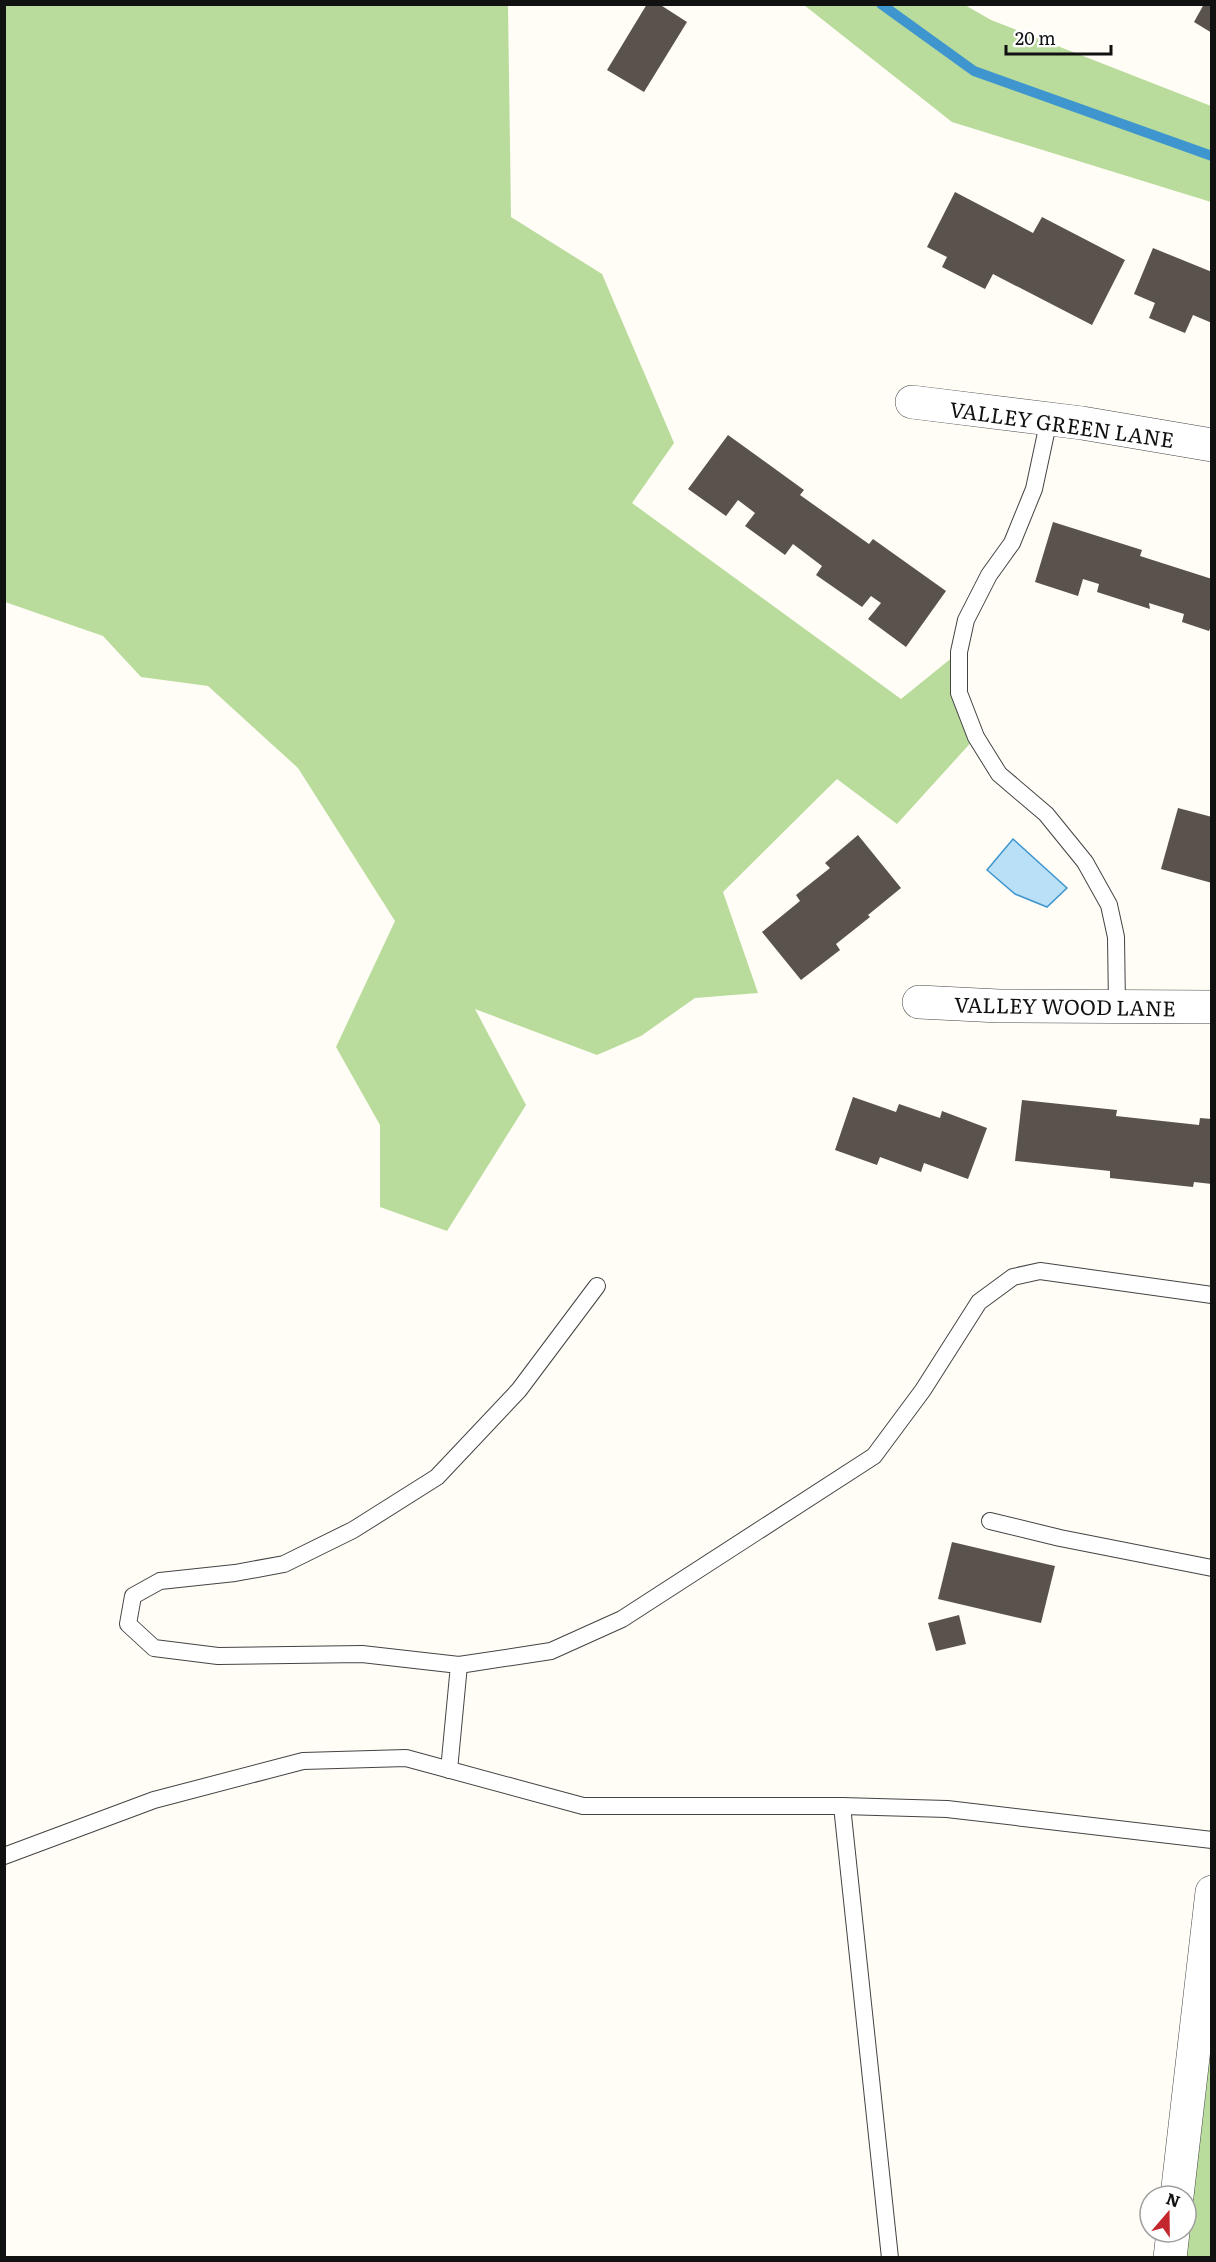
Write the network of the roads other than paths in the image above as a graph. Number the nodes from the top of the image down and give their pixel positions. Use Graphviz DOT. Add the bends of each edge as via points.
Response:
graph roads {
  1 [pos="912,402"];
  2 [pos="1049,419"];
  3 [pos="1212,445"];
  4 [pos="919,1002"];
  5 [pos="1117,1006"];
  6 [pos="1212,1007"];
  7 [pos="597,1286"];
  8 [pos="1212,1295"];
  9 [pos="990,1521"];
  10 [pos="1212,1568"];
  11 [pos="459,1665"];
  12 [pos="449,1770"];
  13 [pos="842,1806"];
  14 [pos="1212,1840"];
  15 [pos="4,1856"];
  16 [pos="1212,1893"];
  17 [pos="1178,2184"];
  18 [pos="890,2258"];
  1 -- 2 [label="street, VALLEY GREEN LANE"];
  2 -- 3 [label="street, VALLEY GREEN LANE"];
  2 -- 5 [label="lane" via="1034,489 1012,543 989,575 966,620 959,652 959,693 976,737 999,774 1046,814 1085,862 1109,904 1116,937"];
  4 -- 5 [label="street, VALLEY WOOD LANE"];
  5 -- 6 [label="street, VALLEY WOOD LANE"];
  7 -- 11 [label="lane" via="519,1390 437,1477 353,1530 284,1564 160,1581 133,1596 128,1624 154,1648 218,1656 362,1654"];
  8 -- 11 [label="lane" via="1040,1271 1013,1278 979,1302 923,1390 874,1456 622,1619 551,1651"];
  9 -- 10 [label="lane"];
  11 -- 12 [label="lane"];
  12 -- 13 [label="lane" via="583,1806"];
  12 -- 15 [label="lane" via="406,1758 303,1761 154,1800"];
  13 -- 14 [label="lane" via="947,1809"];
  13 -- 18 [label="lane"];
  16 -- 17 [label="street"];
}
